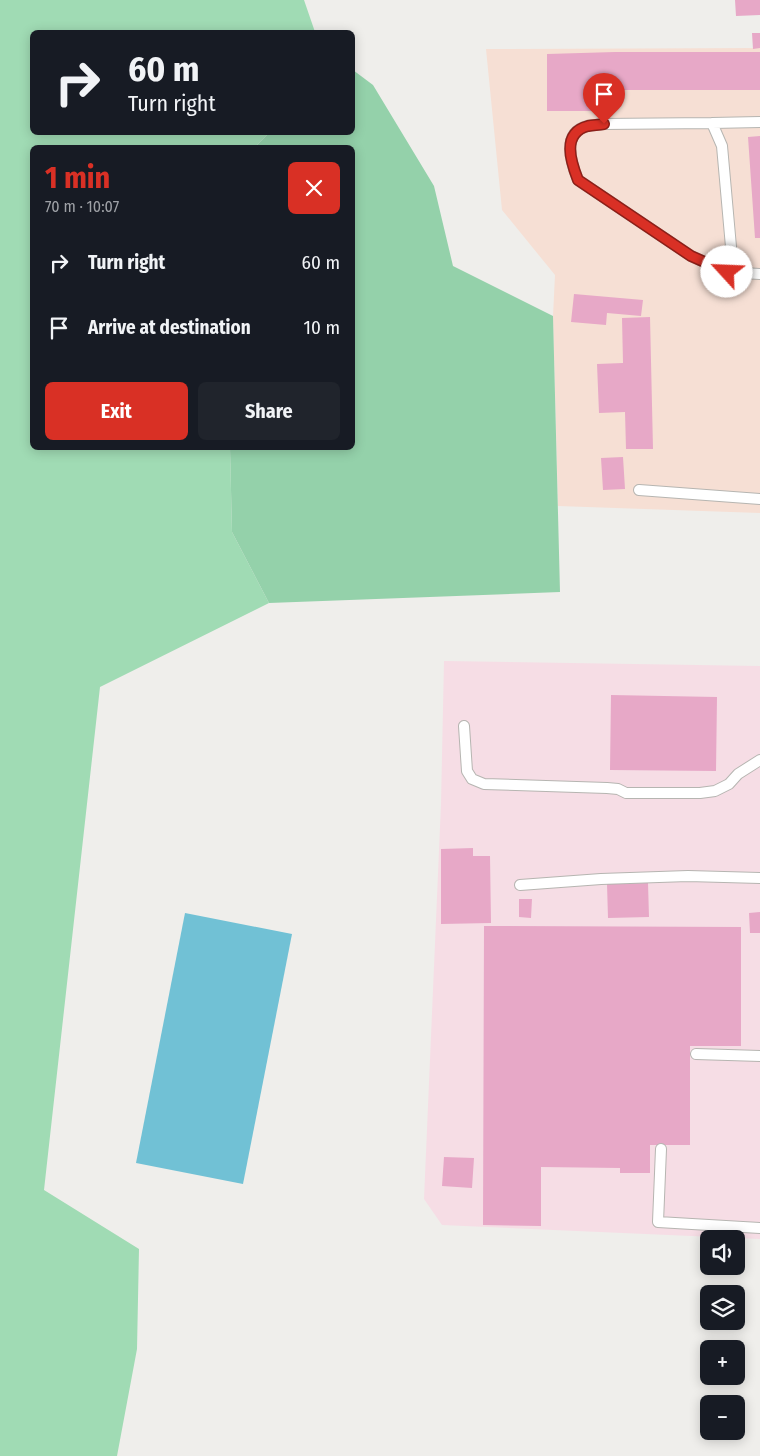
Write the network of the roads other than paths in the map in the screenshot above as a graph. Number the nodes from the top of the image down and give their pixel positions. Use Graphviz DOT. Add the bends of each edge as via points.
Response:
graph roads {
  1 [pos="760,122"];
  2 [pos="712,123"];
  3 [pos="736,273"];
  4 [pos="760,274"];
  5 [pos="639,490"];
  6 [pos="760,499"];
  7 [pos="464,726"];
  8 [pos="760,760"];
  9 [pos="760,878"];
  10 [pos="520,885"];
  11 [pos="696,1054"];
  12 [pos="760,1056"];
  13 [pos="661,1150"];
  14 [pos="760,1228"];
  1 -- 2 [label="lane"];
  2 -- 3 [label="lane" via="722,146"];
  2 -- 3 [label="lane" via="588,126 578,130 570,143 572,164 578,180 691,256"];
  3 -- 4 [label="lane"];
  5 -- 6 [label="lane"];
  7 -- 8 [label="lane" via="467,770 472,779 484,784 607,788 626,793 700,793 715,791 729,784"];
  9 -- 10 [label="lane" via="688,876"];
  11 -- 12 [label="lane"];
  13 -- 14 [label="lane" via="658,1222"];
}
